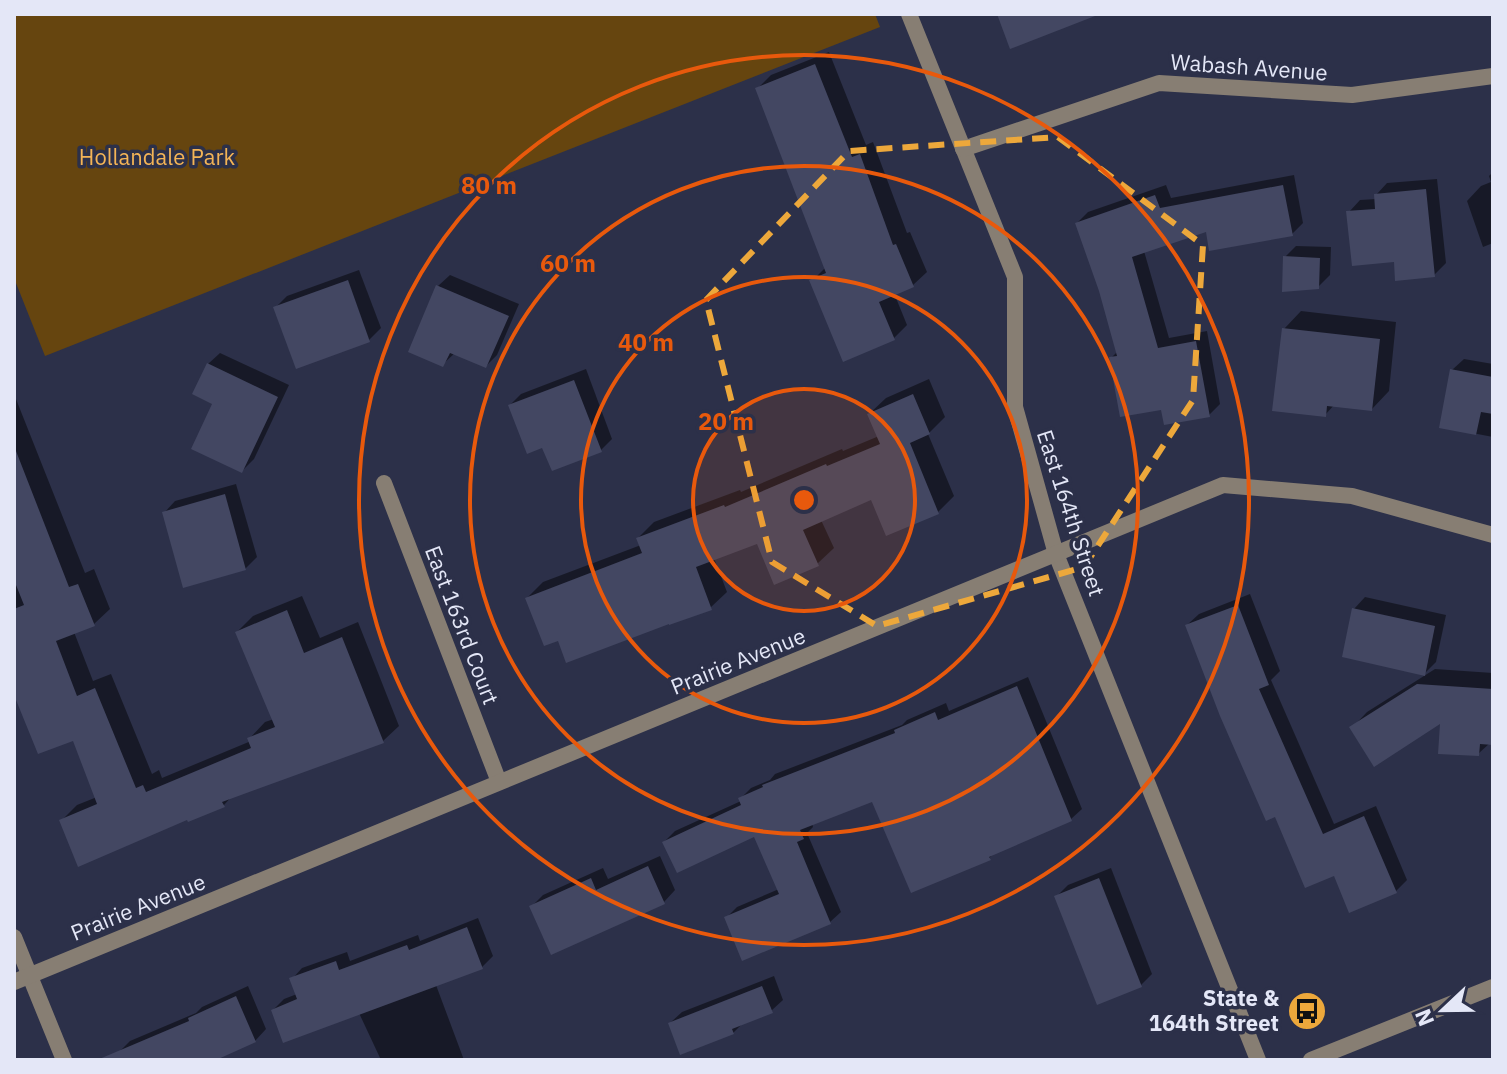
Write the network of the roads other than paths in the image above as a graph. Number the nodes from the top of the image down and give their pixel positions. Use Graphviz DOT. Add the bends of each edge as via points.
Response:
graph roads {
  1 [pos="909,14"];
  2 [pos="1493,76"];
  3 [pos="963,149"];
  4 [pos="384,483"];
  5 [pos="1493,535"];
  6 [pos="1056,554"];
  7 [pos="499,782"];
  8 [pos="14,937"];
  9 [pos="22,979"];
  10 [pos="1493,987"];
  11 [pos="64,1060"];
  12 [pos="1258,1060"];
  13 [pos="1311,1060"];
  1 -- 3 [label="street, East 164th Street"];
  2 -- 3 [label="street, Wabash Avenue" via="1352,95 1159,83"];
  3 -- 6 [label="street, East 164th Street" via="1015,277 1015,407"];
  4 -- 7 [label="street, East 163rd Court"];
  5 -- 6 [label="street, Prairie Avenue" via="1352,496 1223,485"];
  6 -- 7 [label="street, Prairie Avenue"];
  6 -- 12 [label="street, East 164th Street"];
  7 -- 9 [label="street, Prairie Avenue"];
  8 -- 9 [label="street"];
  9 -- 11 [label="street"];
  10 -- 13 [label="street"];
}
